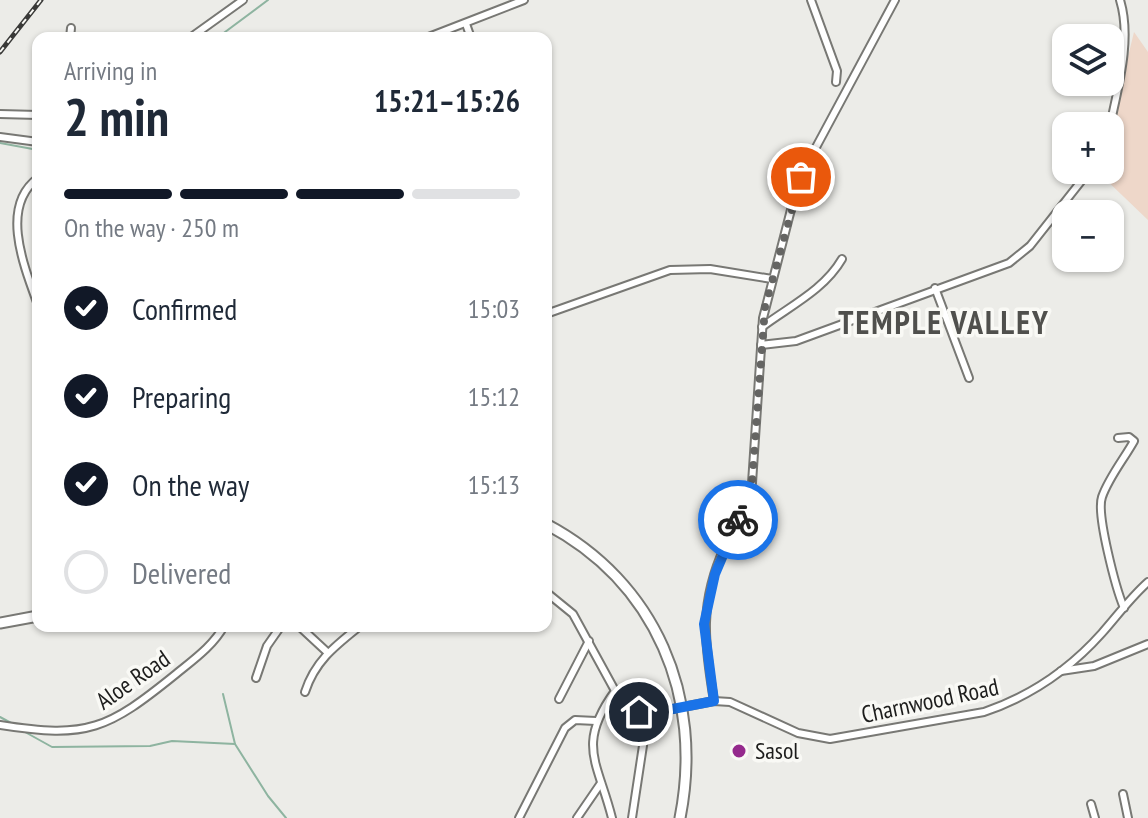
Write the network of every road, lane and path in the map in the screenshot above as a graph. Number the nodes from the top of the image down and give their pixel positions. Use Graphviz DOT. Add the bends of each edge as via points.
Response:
graph roads {
  1 [pos="243,0"];
  2 [pos="524,0"];
  3 [pos="811,0"];
  4 [pos="895,0"];
  5 [pos="1120,0"];
  6 [pos="466,24"];
  7 [pos="71,28"];
  8 [pos="71,32"];
  9 [pos="198,32"];
  10 [pos="443,32"];
  11 [pos="469,32"];
  12 [pos="836,82"];
  13 [pos="1112,112"];
  14 [pos="0,114"];
  15 [pos="32,115"];
  16 [pos="0,137"];
  17 [pos="32,141"];
  18 [pos="32,183"];
  19 [pos="1078,184"];
  20 [pos="842,259"];
  21 [pos="772,279"];
  22 [pos="32,285"];
  23 [pos="935,288"];
  24 [pos="552,312"];
  25 [pos="762,327"];
  26 [pos="761,345"];
  27 [pos="969,378"];
  28 [pos="1118,438"];
  29 [pos="552,528"];
  30 [pos="1148,582"];
  31 [pos="552,596"];
  32 [pos="1124,608"];
  33 [pos="32,617"];
  34 [pos="0,623"];
  35 [pos="219,632"];
  36 [pos="277,632"];
  37 [pos="305,632"];
  38 [pos="352,632"];
  39 [pos="589,641"];
  40 [pos="1148,644"];
  41 [pos="327,652"];
  42 [pos="1061,671"];
  43 [pos="256,678"];
  44 [pos="615,691"];
  45 [pos="305,692"];
  46 [pos="559,699"];
  47 [pos="714,701"];
  48 [pos="681,708"];
  49 [pos="596,721"];
  50 [pos="0,725"];
  51 [pos="644,739"];
  52 [pos="601,783"];
  53 [pos="1123,794"];
  54 [pos="1091,804"];
  55 [pos="519,818"];
  56 [pos="577,818"];
  57 [pos="612,818"];
  58 [pos="632,818"];
  59 [pos="680,818"];
  60 [pos="1095,818"];
  61 [pos="1128,818"];
  1 -- 9 [label="street"];
  2 -- 6 [label="street"];
  3 -- 12 [label="street" via="837,71"];
  4 -- 21 [label="street" via="807,164"];
  5 -- 13 [label="street" via="1124,42"];
  6 -- 10 [label="street"];
  6 -- 11 [label="street"];
  7 -- 8 [label="street"];
  14 -- 15 [label="street"];
  16 -- 17 [label="street"];
  18 -- 22 [label="street" via="17,195 12,218"];
  19 -- 23 [label="street" via="1016,259"];
  20 -- 25 [label="street" via="821,286"];
  21 -- 24 [label="street" via="710,269 670,270"];
  21 -- 25 [label="street"];
  23 -- 26 [label="street" via="796,341"];
  23 -- 27 [label="street"];
  25 -- 26 [label="street"];
  26 -- 47 [label="street" via="752,483 719,561 704,624"];
  28 -- 32 [label="street" via="1134,441 1106,487 1100,510"];
  29 -- 48 [label="main road" via="600,559 629,587 662,645"];
  30 -- 32 [label="street, Charnwood Road"];
  31 -- 39 [label="street" via="568,608"];
  32 -- 42 [label="street, Charnwood Road"];
  33 -- 34 [label="main road"];
  35 -- 50 [label="street, Aloe Road" via="201,653 111,722 62,733"];
  36 -- 43 [label="street"];
  37 -- 41 [label="street"];
  38 -- 41 [label="street"];
  39 -- 44 [label="street"];
  39 -- 46 [label="street"];
  40 -- 42 [label="street" via="1101,664"];
  41 -- 45 [label="street"];
  42 -- 47 [label="street, Charnwood Road" via="1032,692 984,712 830,739 798,733 746,707"];
  44 -- 48 [label="street, Charnwood Road" via="639,712"];
  44 -- 49 [label="street"];
  47 -- 48 [label="street, Charnwood Road"];
  48 -- 59 [label="main road" via="687,761"];
  49 -- 52 [label="street" via="593,752"];
  49 -- 55 [label="street" via="575,720 565,728"];
  51 -- 58 [label="street"];
  52 -- 56 [label="street"];
  52 -- 57 [label="street"];
  53 -- 61 [label="street"];
  54 -- 60 [label="street"];
}
